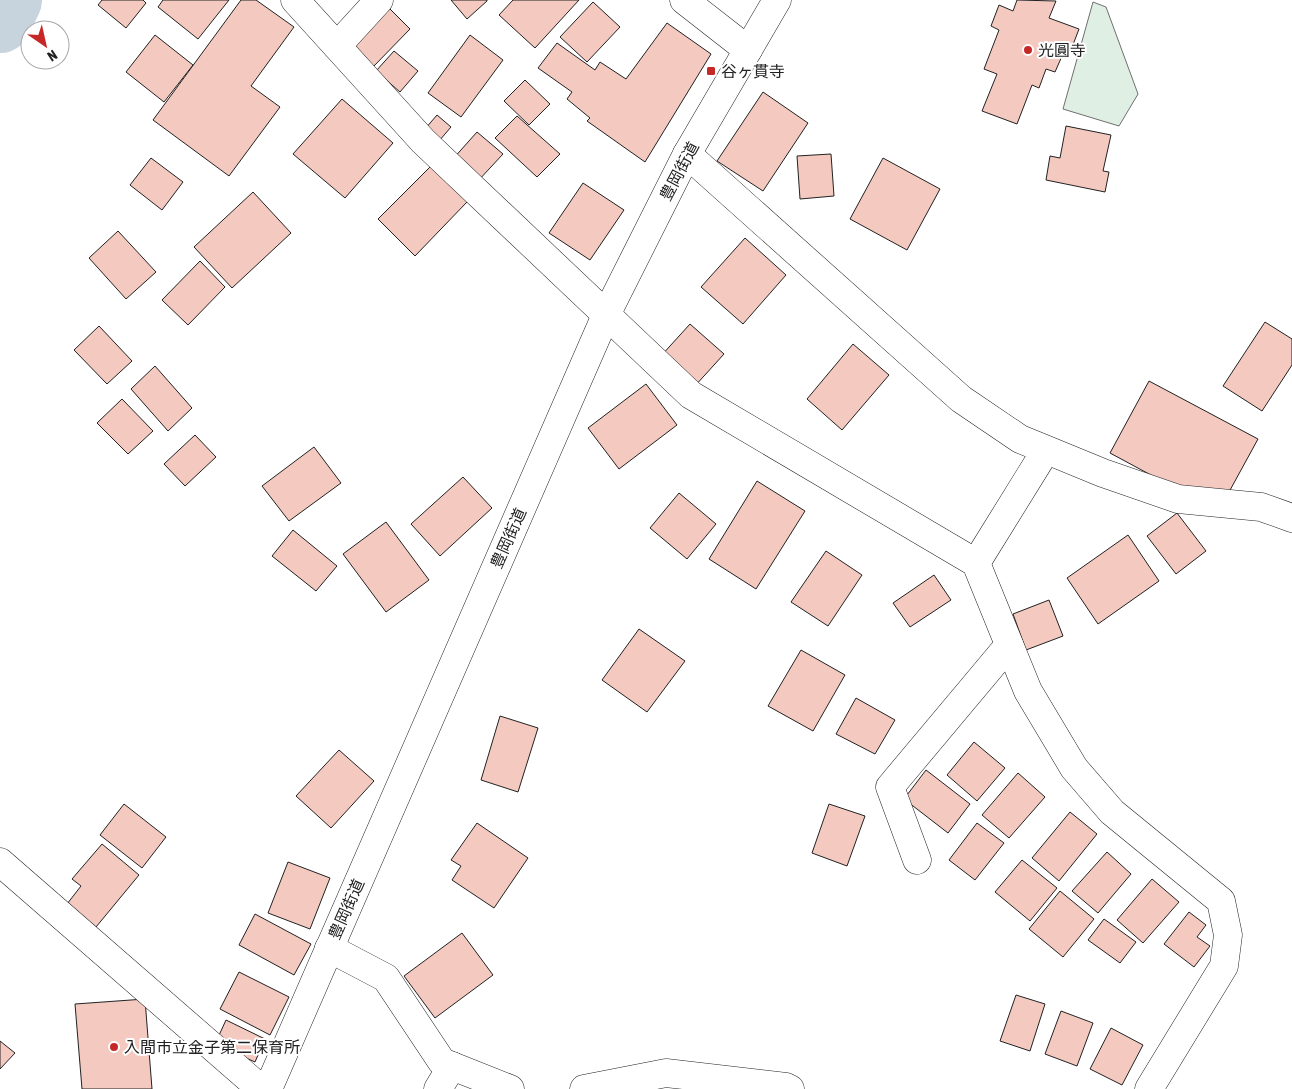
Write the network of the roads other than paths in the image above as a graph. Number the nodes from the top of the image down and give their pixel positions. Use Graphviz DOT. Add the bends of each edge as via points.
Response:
graph roads {
  1 [pos="294,0"];
  2 [pos="379,0"];
  3 [pos="684,0"];
  4 [pos="777,0"];
  5 [pos="337,46"];
  6 [pos="748,50"];
  7 [pos="687,154"];
  8 [pos="606,315"];
  9 [pos="1046,450"];
  10 [pos="1292,518"];
  11 [pos="976,563"];
  12 [pos="1009,645"];
  13 [pos="917,860"];
  14 [pos="0,862"];
  15 [pos="329,948"];
  16 [pos="452,1066"];
  17 [pos="261,1089"];
  18 [pos="268,1089"];
  19 [pos="438,1089"];
  20 [pos="510,1089"];
  21 [pos="584,1089"];
  22 [pos="790,1089"];
  23 [pos="1149,1089"];
  1 -- 5 [label="street"];
  2 -- 5 [label="street"];
  3 -- 6 [label="street"];
  4 -- 6 [label="street, 豊岡街道"];
  5 -- 8 [label="street" via="423,141"];
  6 -- 7 [label="street, 豊岡街道"];
  7 -- 8 [label="street, 豊岡街道"];
  7 -- 9 [label="street" via="960,399 1020,439"];
  8 -- 11 [label="street" via="691,395"];
  8 -- 15 [label="street, 豊岡街道"];
  9 -- 10 [label="street" via="1178,499 1261,507"];
  9 -- 11 [label="street"];
  11 -- 12 [label="street"];
  12 -- 13 [label="street" via="890,787"];
  12 -- 23 [label="street" via="1028,691 1074,768 1112,812 1221,900 1228,935 1224,966"];
  14 -- 17 [label="street"];
  15 -- 16 [label="street" via="386,978 442,1062"];
  15 -- 18 [label="street, 豊岡街道"];
  16 -- 19 [label="street"];
  16 -- 20 [label="street"];
  21 -- 22 [label="street" via="666,1073"];
}
